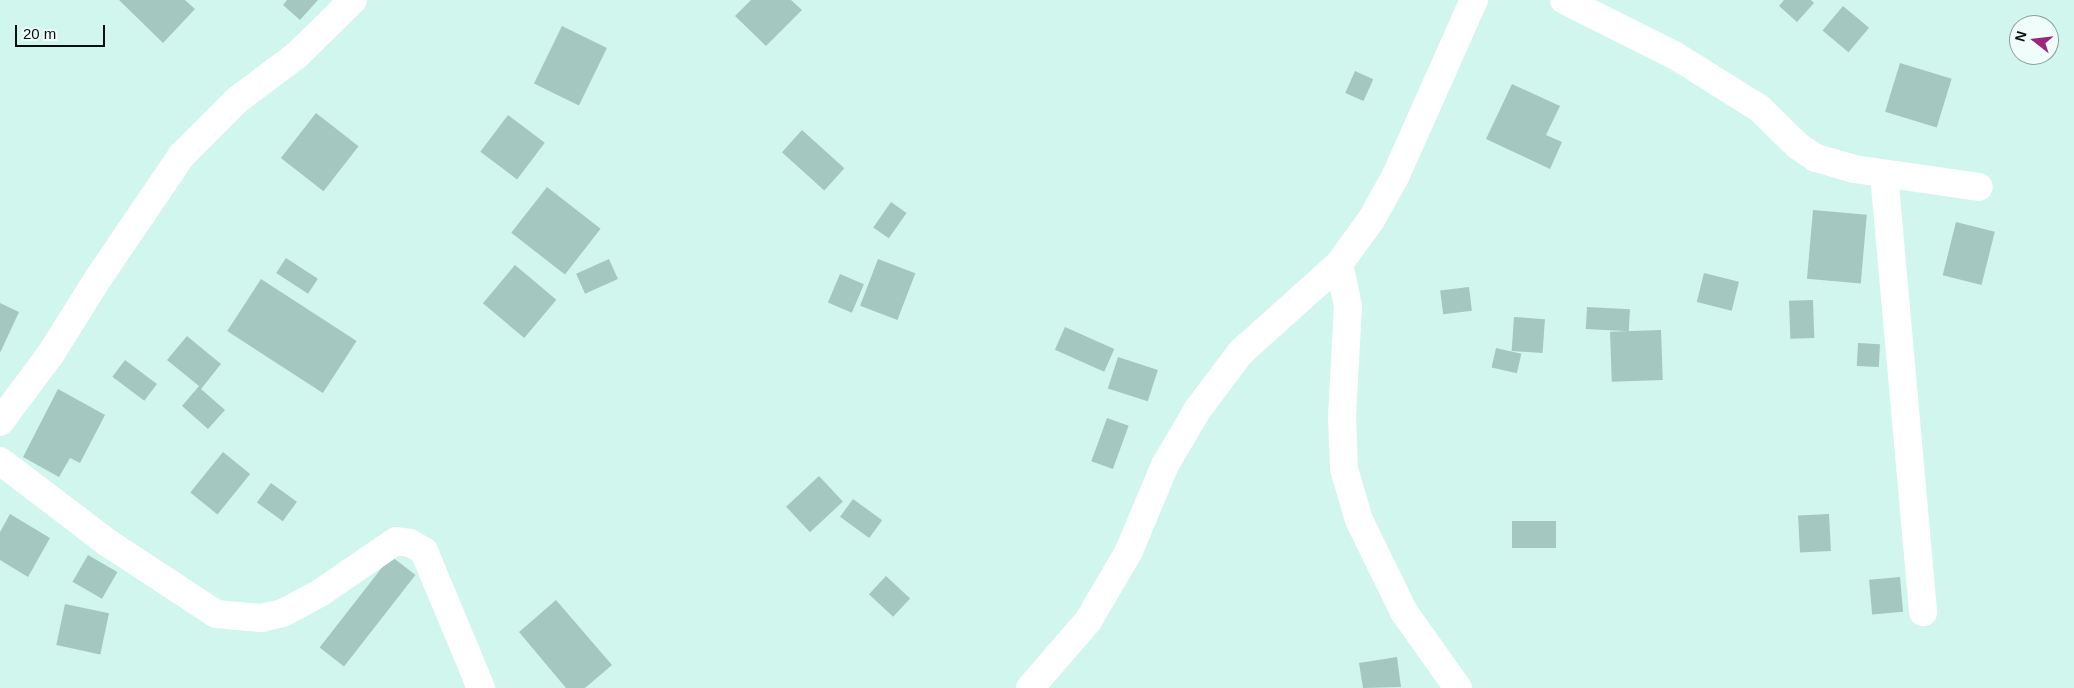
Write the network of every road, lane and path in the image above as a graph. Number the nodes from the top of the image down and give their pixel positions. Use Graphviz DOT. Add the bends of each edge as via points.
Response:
graph roads {
  1 [pos="353,0"];
  2 [pos="1474,0"];
  3 [pos="1564,0"];
  4 [pos="1884,174"];
  5 [pos="1979,187"];
  6 [pos="1340,264"];
  7 [pos="0,422"];
  8 [pos="0,461"];
  9 [pos="1923,612"];
  10 [pos="481,688"];
  11 [pos="1030,688"];
  12 [pos="1458,688"];
  1 -- 7 [label="street" via="297,55 237,100 182,155 50,355"];
  2 -- 6 [label="street" via="1396,175 1371,220"];
  3 -- 4 [label="street" via="1685,61 1759,108 1798,146 1816,158"];
  4 -- 5 [label="street"];
  4 -- 9 [label="street"];
  6 -- 11 [label="street" via="1241,352 1198,409 1165,466 1129,551 1088,621"];
  6 -- 12 [label="street" via="1348,306 1342,416 1344,469 1359,520 1404,612"];
  8 -- 10 [label="street" via="108,543 216,614 261,618 283,613 320,593 396,541 410,543 424,551"];
}
